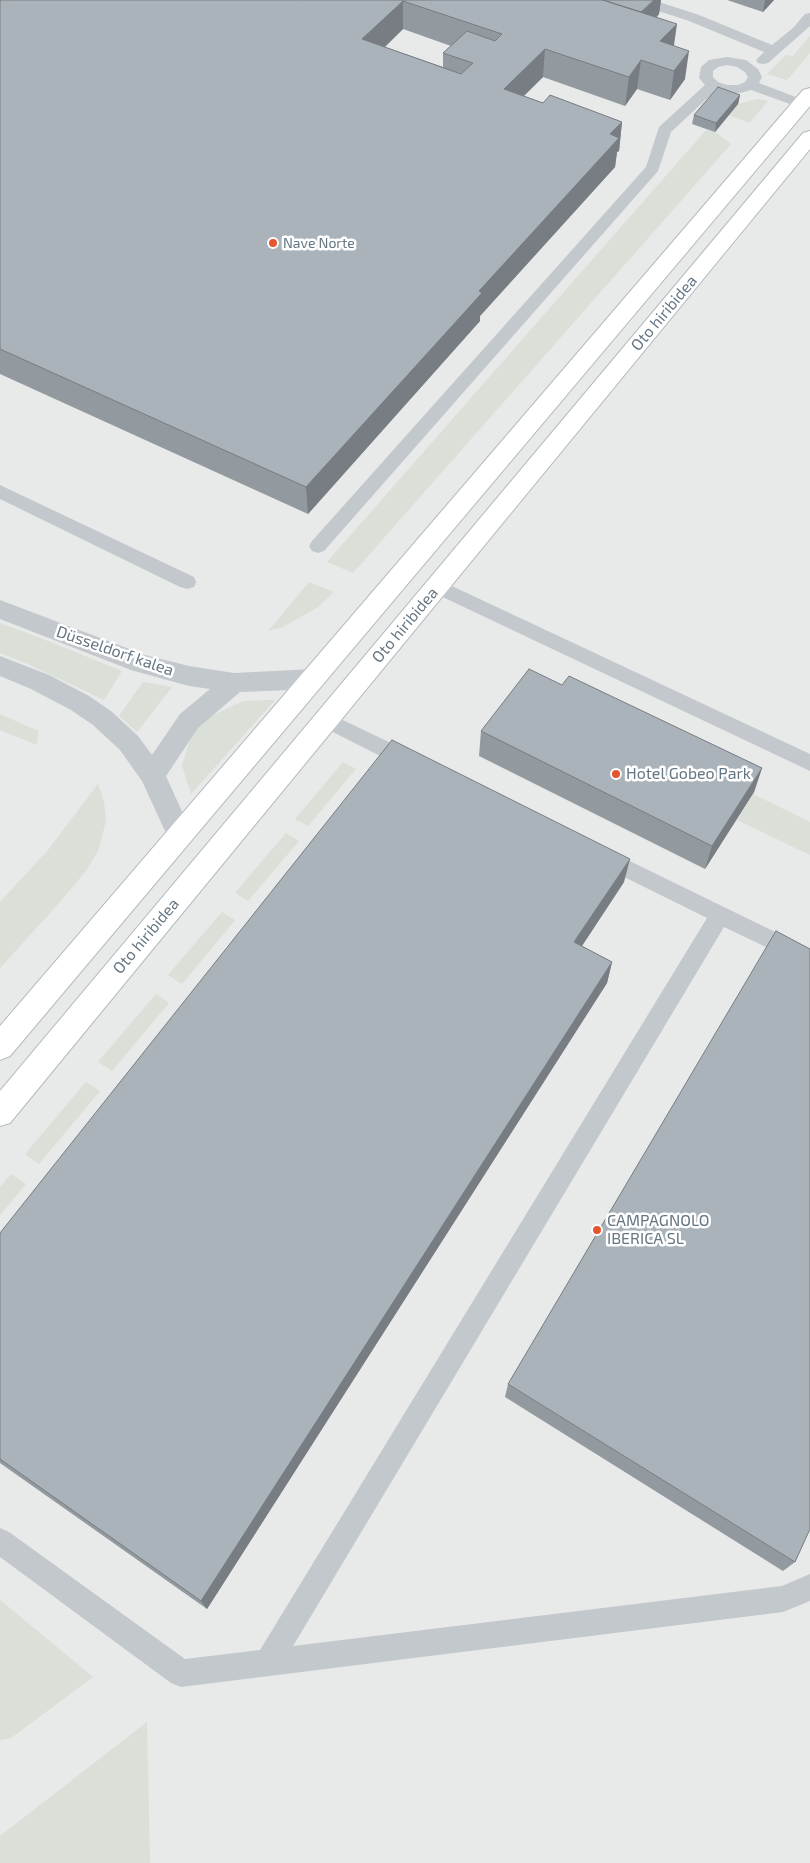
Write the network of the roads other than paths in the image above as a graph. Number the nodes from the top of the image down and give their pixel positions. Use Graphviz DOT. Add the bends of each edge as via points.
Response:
graph roads {
  1 [pos="639,0"];
  2 [pos="810,18"];
  3 [pos="774,51"];
  4 [pos="751,69"];
  5 [pos="714,85"];
  6 [pos="751,85"];
  7 [pos="806,99"];
  8 [pos="810,137"];
  9 [pos="0,491"];
  10 [pos="318,546"];
  11 [pos="188,582"];
  12 [pos="437,586"];
  13 [pos="0,609"];
  14 [pos="0,666"];
  15 [pos="314,678"];
  16 [pos="234,683"];
  17 [pos="326,720"];
  18 [pos="810,763"];
  19 [pos="427,770"];
  20 [pos="153,776"];
  21 [pos="180,836"];
  22 [pos="587,849"];
  23 [pos="720,915"];
  24 [pos="810,959"];
  25 [pos="0,1047"];
  26 [pos="0,1113"];
  27 [pos="0,1541"];
  28 [pos="810,1587"];
  29 [pos="268,1662"];
  1 -- 3 [label="lane" via="694,18"];
  2 -- 3 [label="lane"];
  3 -- 4 [label="lane"];
  4 -- 5 [label="lane" via="741,63 714,63 706,70 706,78"];
  4 -- 6 [label="lane" via="756,77"];
  5 -- 6 [label="lane" via="726,89"];
  5 -- 10 [label="lane" via="664,130 652,168"];
  6 -- 7 [label="lane"];
  7 -- 15 [label="street, Oto hiribidea"];
  8 -- 12 [label="street, Oto hiribidea"];
  9 -- 11 [label="lane"];
  12 -- 17 [label="street, Oto hiribidea"];
  12 -- 18 [label="lane"];
  13 -- 16 [label="street, Düsseldorf kalea" via="140,663 189,676"];
  14 -- 20 [label="street" via="40,682 102,718 129,743"];
  15 -- 16 [label="street, Düsseldorf kalea"];
  15 -- 21 [label="street, Oto hiribidea"];
  16 -- 20 [label="street" via="189,721"];
  17 -- 19 [label="lane"];
  17 -- 26 [label="street, Oto hiribidea"];
  20 -- 21 [label="street"];
  21 -- 25 [label="street, Oto hiribidea"];
  22 -- 23 [label="lane"];
  23 -- 24 [label="lane"];
  23 -- 29 [label="lane"];
  27 -- 29 [label="lane" via="181,1673"];
  28 -- 29 [label="lane" via="783,1599"];
}
